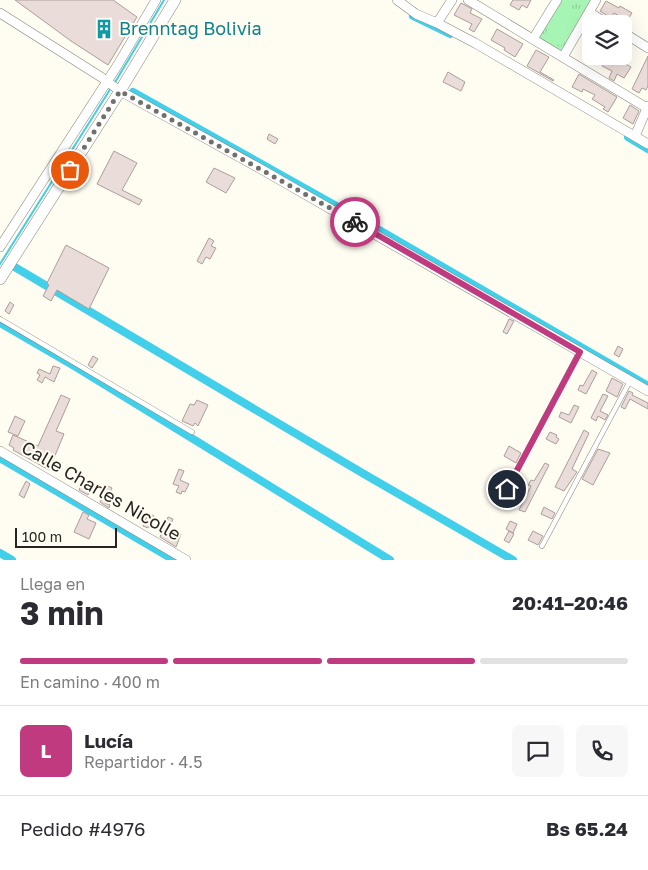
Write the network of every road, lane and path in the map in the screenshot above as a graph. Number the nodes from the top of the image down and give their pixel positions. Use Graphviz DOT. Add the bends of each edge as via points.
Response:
graph roads {
  1 [pos="156,0"];
  2 [pos="175,0"];
  3 [pos="398,0"];
  4 [pos="452,0"];
  5 [pos="468,0"];
  6 [pos="557,0"];
  7 [pos="596,0"];
  8 [pos="0,12"];
  9 [pos="589,12"];
  10 [pos="594,15"];
  11 [pos="437,23"];
  12 [pos="533,39"];
  13 [pos="632,39"];
  14 [pos="648,48"];
  15 [pos="563,57"];
  16 [pos="112,87"];
  17 [pos="648,107"];
  18 [pos="634,136"];
  19 [pos="648,144"];
  20 [pos="0,247"];
  21 [pos="0,279"];
  22 [pos="0,319"];
  23 [pos="580,352"];
  24 [pos="630,380"];
  25 [pos="648,391"];
  26 [pos="192,432"];
  27 [pos="0,451"];
  28 [pos="507,489"];
  29 [pos="542,546"];
  30 [pos="186,560"];
  1 -- 16 [label="street"];
  2 -- 16 [label="street"];
  3 -- 11 [label="street" via="416,14"];
  4 -- 11 [label="street"];
  5 -- 12 [label="street"];
  6 -- 12 [label="street"];
  7 -- 9 [label="street"];
  8 -- 16 [label="street"];
  9 -- 10 [label="street"];
  9 -- 15 [label="street"];
  11 -- 18 [label="street"];
  12 -- 15 [label="street"];
  13 -- 14 [label="street"];
  15 -- 17 [label="street"];
  16 -- 20 [label="street"];
  16 -- 21 [label="street"];
  16 -- 23 [label="street"];
  17 -- 18 [label="street"];
  18 -- 19 [label="street"];
  22 -- 26 [label="lane"];
  23 -- 24 [label="street"];
  23 -- 28 [label="lane"];
  24 -- 25 [label="street"];
  24 -- 29 [label="lane"];
  27 -- 30 [label="street, Calle Charles Nicolle"];
}
